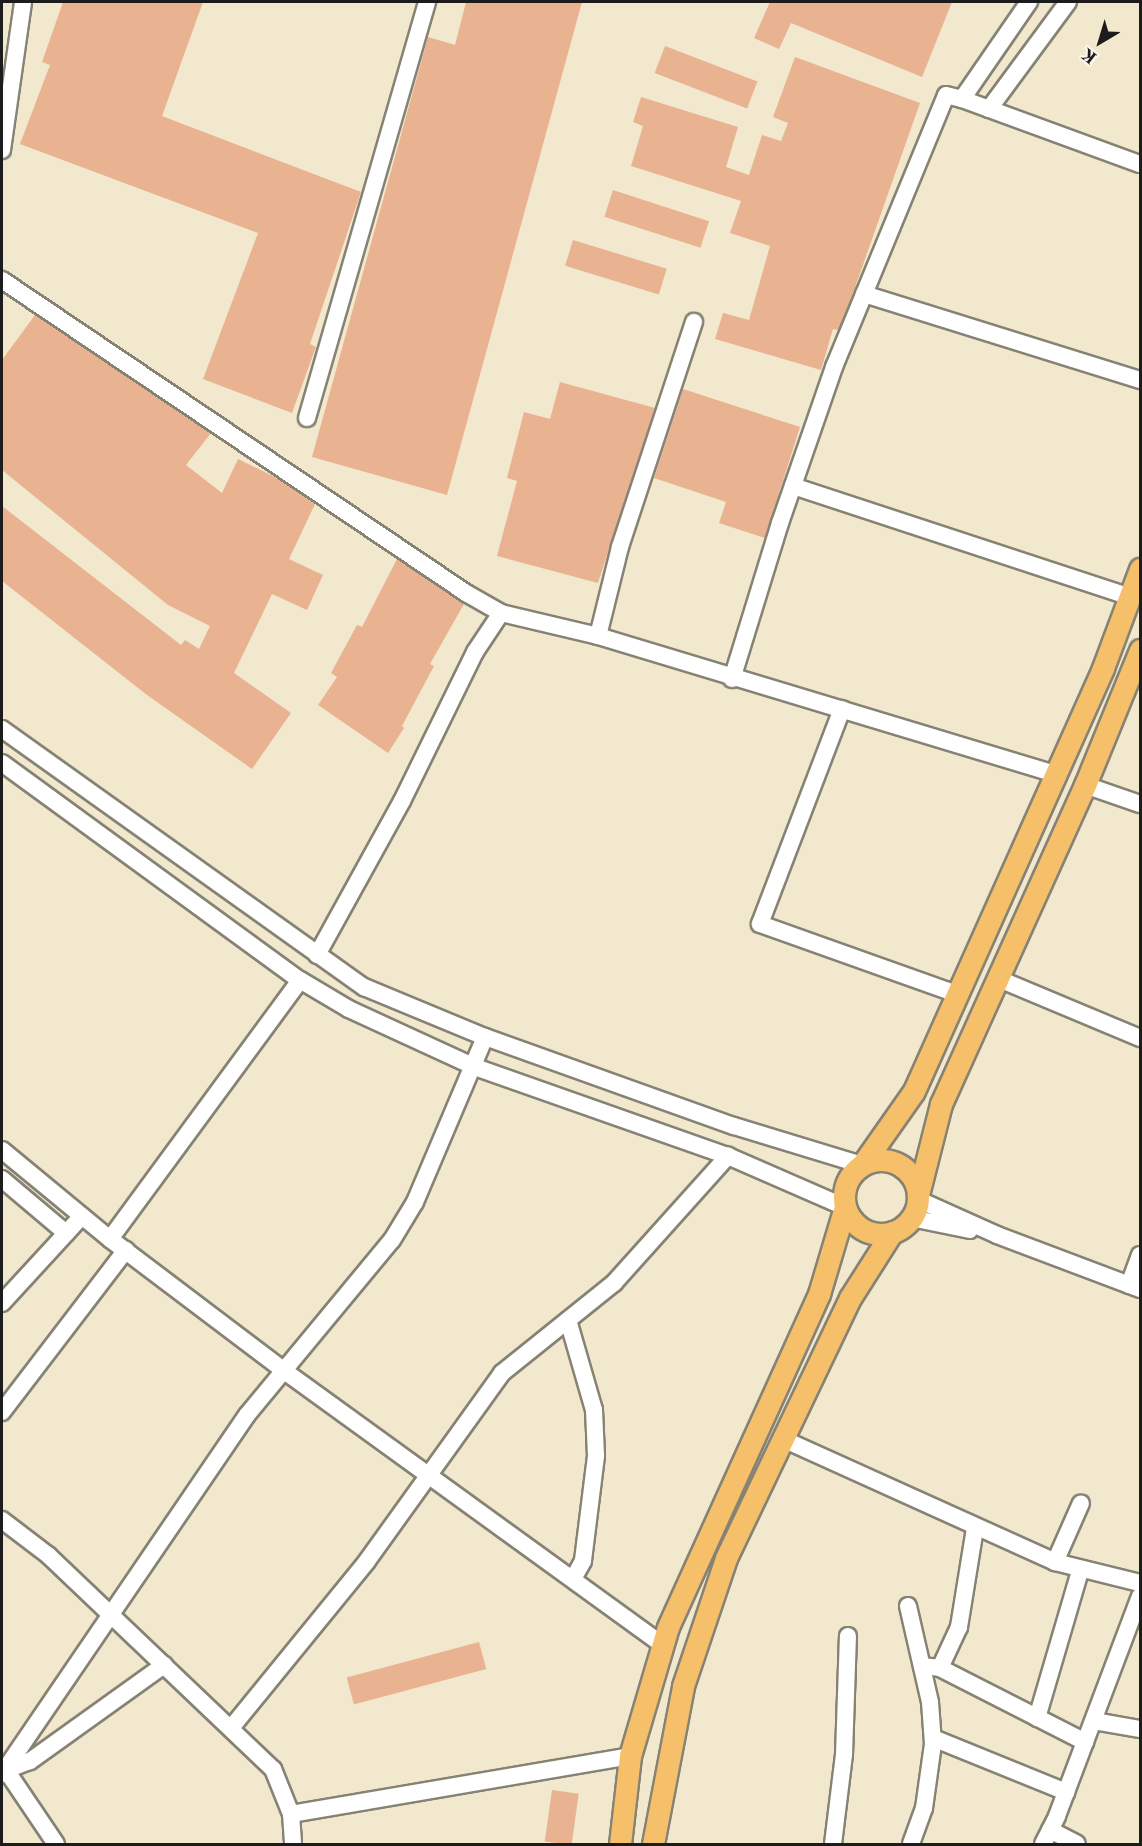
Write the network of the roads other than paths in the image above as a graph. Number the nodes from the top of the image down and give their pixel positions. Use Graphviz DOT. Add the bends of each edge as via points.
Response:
graph roads {
  1 [pos="23,2"];
  2 [pos="427,2"];
  3 [pos="1029,2"];
  4 [pos="1068,2"];
  5 [pos="962,99"];
  6 [pos="989,109"];
  7 [pos="2,150"];
  8 [pos="1140,164"];
  9 [pos="2,280"];
  10 [pos="864,294"];
  11 [pos="694,322"];
  12 [pos="1140,380"];
  13 [pos="307,418"];
  14 [pos="792,486"];
  15 [pos="1140,569"];
  16 [pos="1130,597"];
  17 [pos="501,613"];
  18 [pos="598,636"];
  19 [pos="1140,650"];
  20 [pos="732,679"];
  21 [pos="842,709"];
  22 [pos="2,729"];
  23 [pos="2,763"];
  24 [pos="1055,774"];
  25 [pos="1085,785"];
  26 [pos="1140,804"];
  27 [pos="317,956"];
  28 [pos="999,978"];
  29 [pos="300,980"];
  30 [pos="957,994"];
  31 [pos="486,1037"];
  32 [pos="1140,1038"];
  33 [pos="475,1066"];
  34 [pos="2,1150"];
  35 [pos="728,1156"];
  36 [pos="862,1165"];
  37 [pos="2,1179"];
  38 [pos="915,1204"];
  39 [pos="845,1207"];
  40 [pos="82,1216"];
  41 [pos="892,1232"];
  42 [pos="66,1233"];
  43 [pos="110,1239"];
  44 [pos="126,1251"];
  45 [pos="1140,1255"];
  46 [pos="1135,1287"];
  47 [pos="2,1303"];
  48 [pos="568,1320"];
  49 [pos="283,1370"];
  50 [pos="2,1412"];
  51 [pos="783,1439"];
  52 [pos="428,1475"];
  53 [pos="1081,1503"];
  54 [pos="2,1520"];
  55 [pos="975,1528"];
  56 [pos="1055,1562"];
  57 [pos="1080,1571"];
  58 [pos="573,1579"];
  59 [pos="1140,1583"];
  60 [pos="1140,1596"];
  61 [pos="908,1606"];
  62 [pos="110,1614"];
  63 [pos="848,1636"];
  64 [pos="663,1645"];
  65 [pos="164,1665"];
  66 [pos="922,1666"];
  67 [pos="939,1668"];
  68 [pos="1037,1718"];
  69 [pos="1094,1720"];
  70 [pos="231,1728"];
  71 [pos="1140,1729"];
  72 [pos="933,1737"];
  73 [pos="1085,1742"];
  74 [pos="630,1756"];
  75 [pos="4,1772"];
  76 [pos="1066,1792"];
  77 [pos="291,1814"];
  78 [pos="1046,1837"];
  79 [pos="56,1845"];
  80 [pos="293,1845"];
  81 [pos="620,1845"];
  82 [pos="653,1845"];
  83 [pos="833,1845"];
  84 [pos="911,1845"];
  85 [pos="1077,1845"];
  1 -- 7 [label="street"];
  2 -- 13 [label="street"];
  3 -- 5 [label="street"];
  4 -- 6 [label="street"];
  5 -- 6 [label="street"];
  5 -- 10 [label="street" via="946,94"];
  6 -- 8 [label="street"];
  9 -- 17 [label="street" via="466,594"];
  10 -- 12 [label="street"];
  10 -- 14 [label="street"];
  11 -- 18 [label="street" via="620,547"];
  14 -- 16 [label="street"];
  14 -- 20 [label="street"];
  15 -- 16 [label="main road"];
  16 -- 24 [label="main road"];
  17 -- 18 [label="street"];
  17 -- 27 [label="street" via="476,652 402,801"];
  18 -- 20 [label="street"];
  19 -- 25 [label="main road"];
  20 -- 21 [label="street"];
  21 -- 24 [label="street"];
  21 -- 30 [label="street" via="760,924"];
  22 -- 27 [label="street"];
  23 -- 29 [label="street"];
  24 -- 30 [label="main road"];
  25 -- 26 [label="street"];
  25 -- 28 [label="main road"];
  27 -- 31 [label="street" via="364,987"];
  28 -- 32 [label="street"];
  28 -- 38 [label="main road" via="941,1104"];
  29 -- 33 [label="street" via="349,1009"];
  29 -- 43 [label="street"];
  30 -- 36 [label="main road" via="914,1091"];
  31 -- 33 [label="street"];
  31 -- 36 [label="street" via="734,1126"];
  33 -- 35 [label="street"];
  33 -- 49 [label="street" via="415,1202 392,1240"];
  34 -- 40 [label="street"];
  35 -- 39 [label="street"];
  35 -- 48 [label="street" via="614,1283"];
  36 -- 38 [label="main road" via="886,1160 898,1164 915,1183"];
  36 -- 39 [label="main road" via="846,1183"];
  37 -- 42 [label="street"];
  38 -- 41 [label="main road"];
  38 -- 46 [label="street"];
  39 -- 41 [label="main road" via="858,1226 868,1232"];
  39 -- 64 [label="main road" via="819,1294"];
  40 -- 42 [label="street"];
  40 -- 43 [label="street"];
  41 -- 51 [label="main road" via="850,1298"];
  42 -- 47 [label="street"];
  43 -- 44 [label="street"];
  44 -- 49 [label="street"];
  44 -- 50 [label="street"];
  45 -- 46 [label="street"];
  48 -- 52 [label="street" via="502,1373"];
  48 -- 58 [label="street" via="594,1410 596,1456 583,1561"];
  49 -- 52 [label="street"];
  49 -- 62 [label="street" via="169,1524"];
  51 -- 55 [label="street"];
  51 -- 82 [label="main road" via="726,1558 683,1686"];
  52 -- 58 [label="street"];
  52 -- 70 [label="street" via="367,1561"];
  53 -- 56 [label="street"];
  54 -- 62 [label="street" via="48,1556"];
  55 -- 56 [label="street"];
  55 -- 67 [label="street" via="959,1627"];
  56 -- 57 [label="street"];
  57 -- 59 [label="street"];
  57 -- 68 [label="street"];
  58 -- 64 [label="street"];
  60 -- 69 [label="street"];
  61 -- 66 [label="street"];
  62 -- 65 [label="street"];
  62 -- 75 [label="street"];
  63 -- 83 [label="street" via="844,1755"];
  64 -- 74 [label="main road"];
  65 -- 70 [label="street"];
  65 -- 75 [label="street" via="30,1761"];
  66 -- 67 [label="street"];
  66 -- 72 [label="street"];
  67 -- 68 [label="street"];
  68 -- 73 [label="street"];
  69 -- 71 [label="street"];
  69 -- 73 [label="street"];
  70 -- 77 [label="street" via="273,1769"];
  72 -- 76 [label="street"];
  72 -- 84 [label="street" via="924,1808"];
  73 -- 76 [label="street"];
  74 -- 77 [label="street"];
  74 -- 81 [label="main road"];
  75 -- 79 [label="street"];
  76 -- 78 [label="street"];
  77 -- 80 [label="street"];
  78 -- 85 [label="street"];
}
